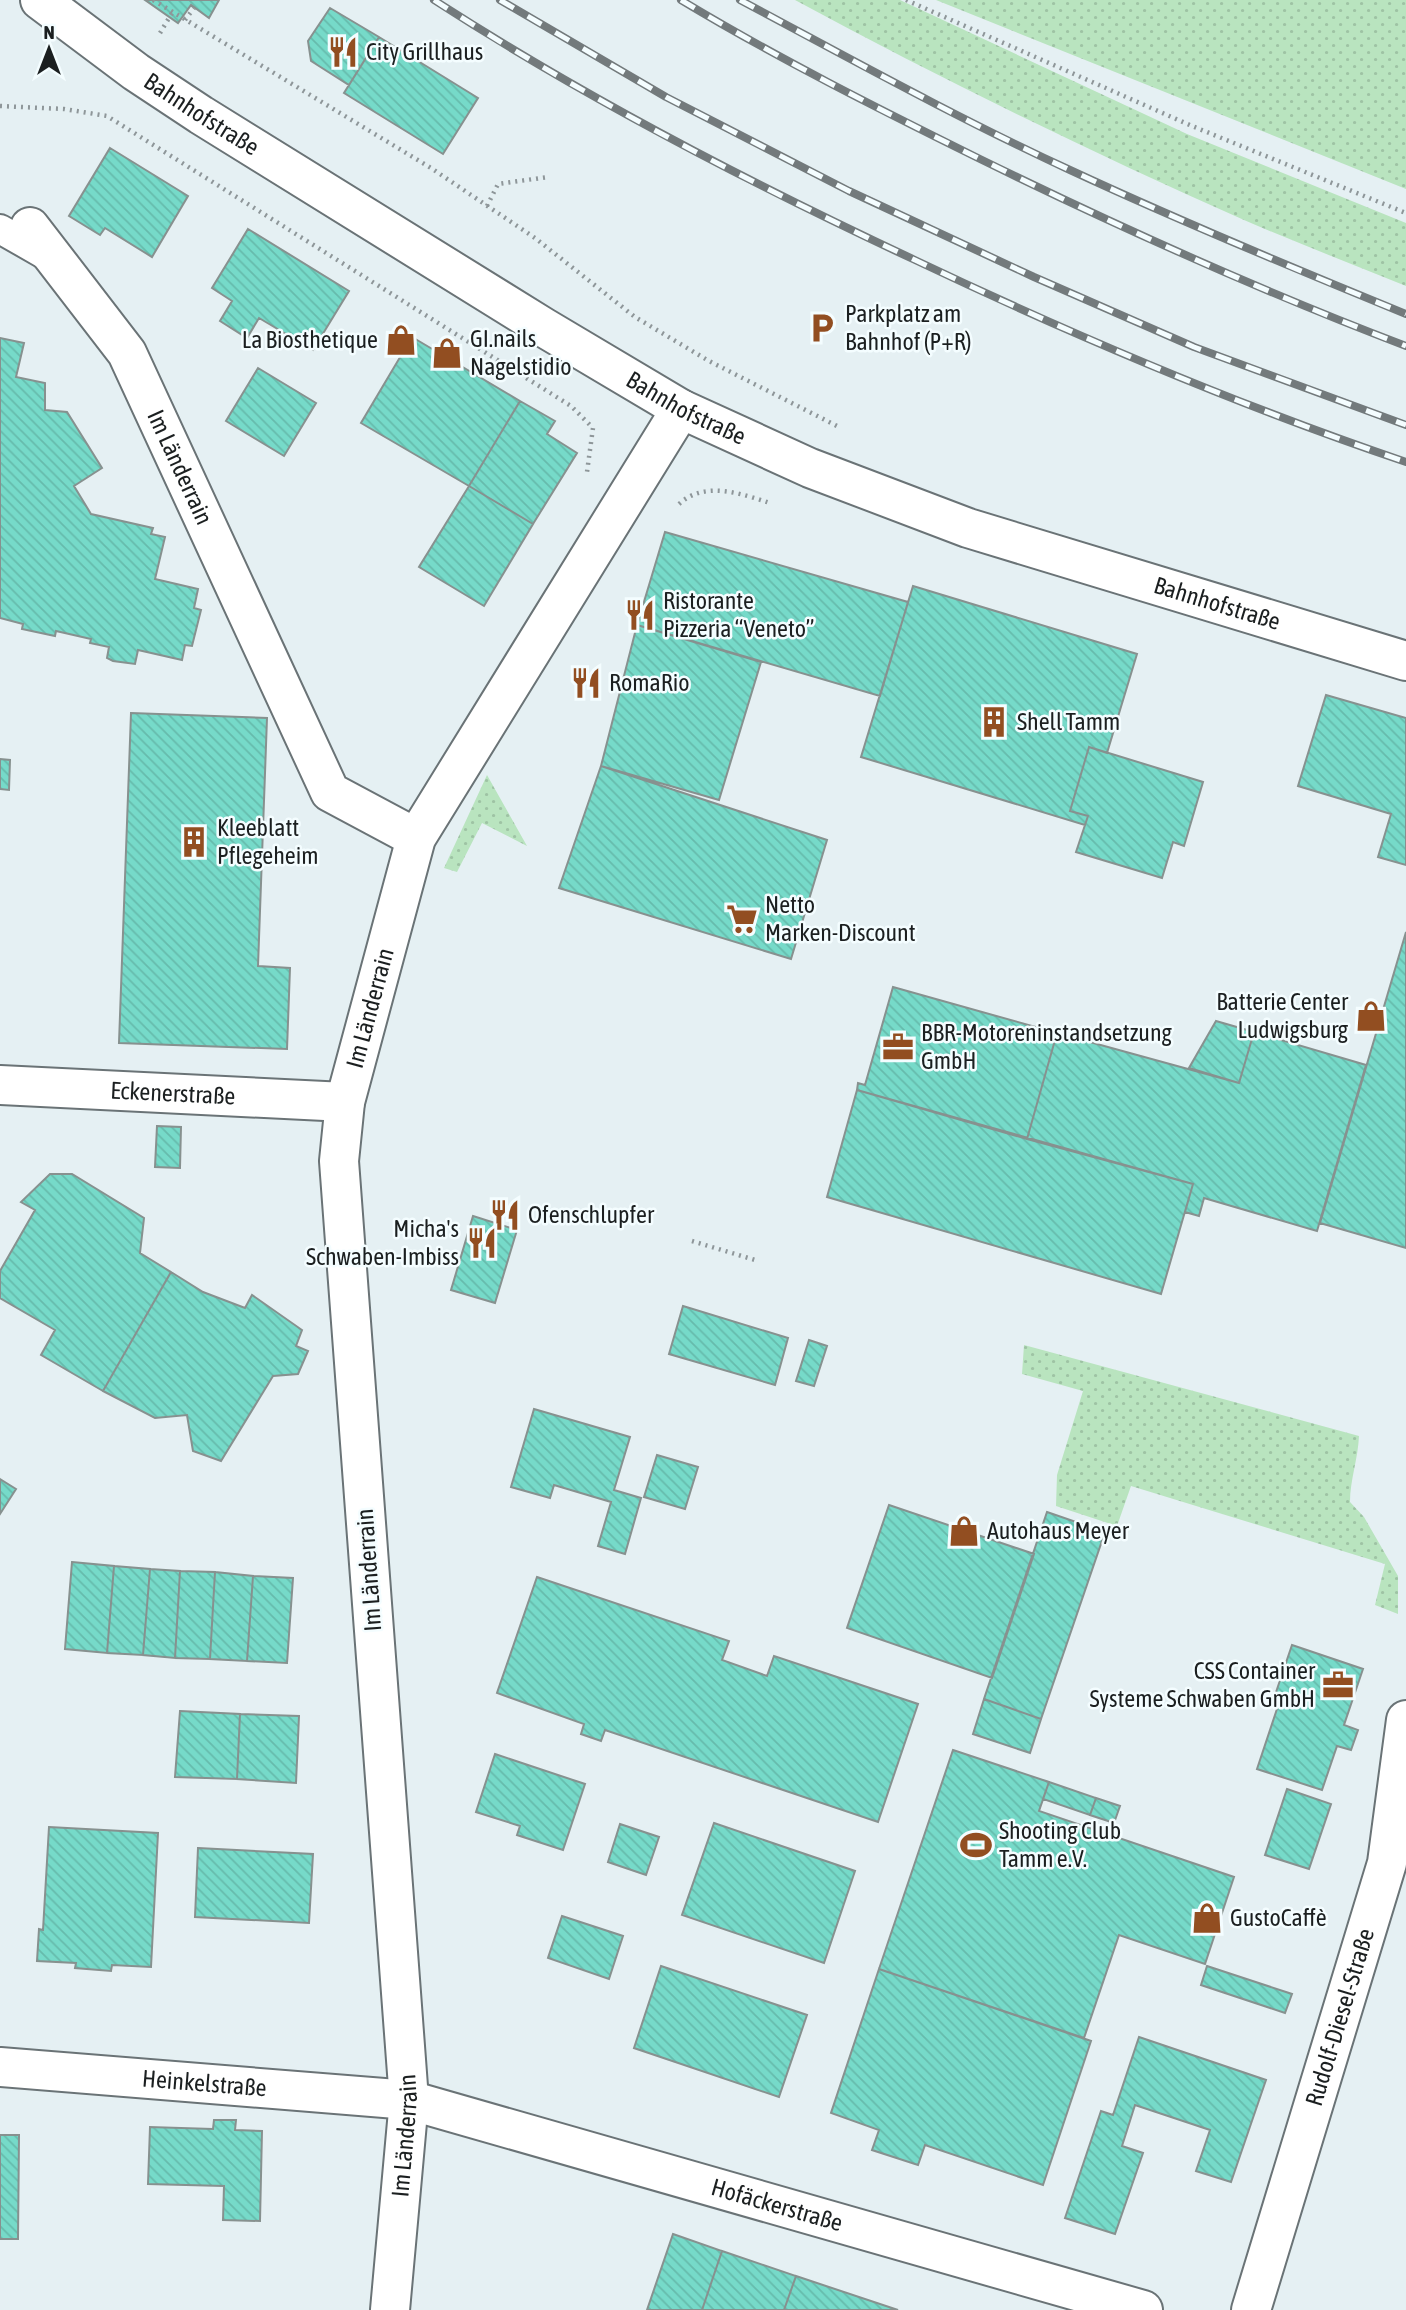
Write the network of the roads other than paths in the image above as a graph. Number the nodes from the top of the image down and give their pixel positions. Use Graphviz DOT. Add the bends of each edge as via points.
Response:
graph roads {
  1 [pos="40,0"];
  2 [pos="15,228"];
  3 [pos="681,409"];
  4 [pos="1406,661"];
  5 [pos="416,838"];
  6 [pos="0,1085"];
  7 [pos="345,1102"];
  8 [pos="1406,1720"];
  9 [pos="0,2067"];
  10 [pos="409,2100"];
  11 [pos="390,2310"];
  12 [pos="1143,2310"];
  13 [pos="1251,2310"];
  1 -- 3 [label="street, Bahnhofstraße" via="136,72 239,139"];
  2 -- 5 [label="street, Im Länderrain" via="56,261 127,353 330,792"];
  3 -- 4 [label="street, Bahnhofstraße" via="810,468 968,528"];
  3 -- 5 [label="street, Im Länderrain"];
  5 -- 7 [label="street, Im Länderrain"];
  6 -- 7 [label="street, Eckenerstraße"];
  7 -- 10 [label="street, Im Länderrain" via="339,1161"];
  8 -- 13 [label="street, Rudolf-Diesel-Straße" via="1387,1863"];
  9 -- 10 [label="street, Heinkelstraße"];
  10 -- 11 [label="street, Im Länderrain"];
  10 -- 12 [label="street, Hofäckerstraße"];
}
